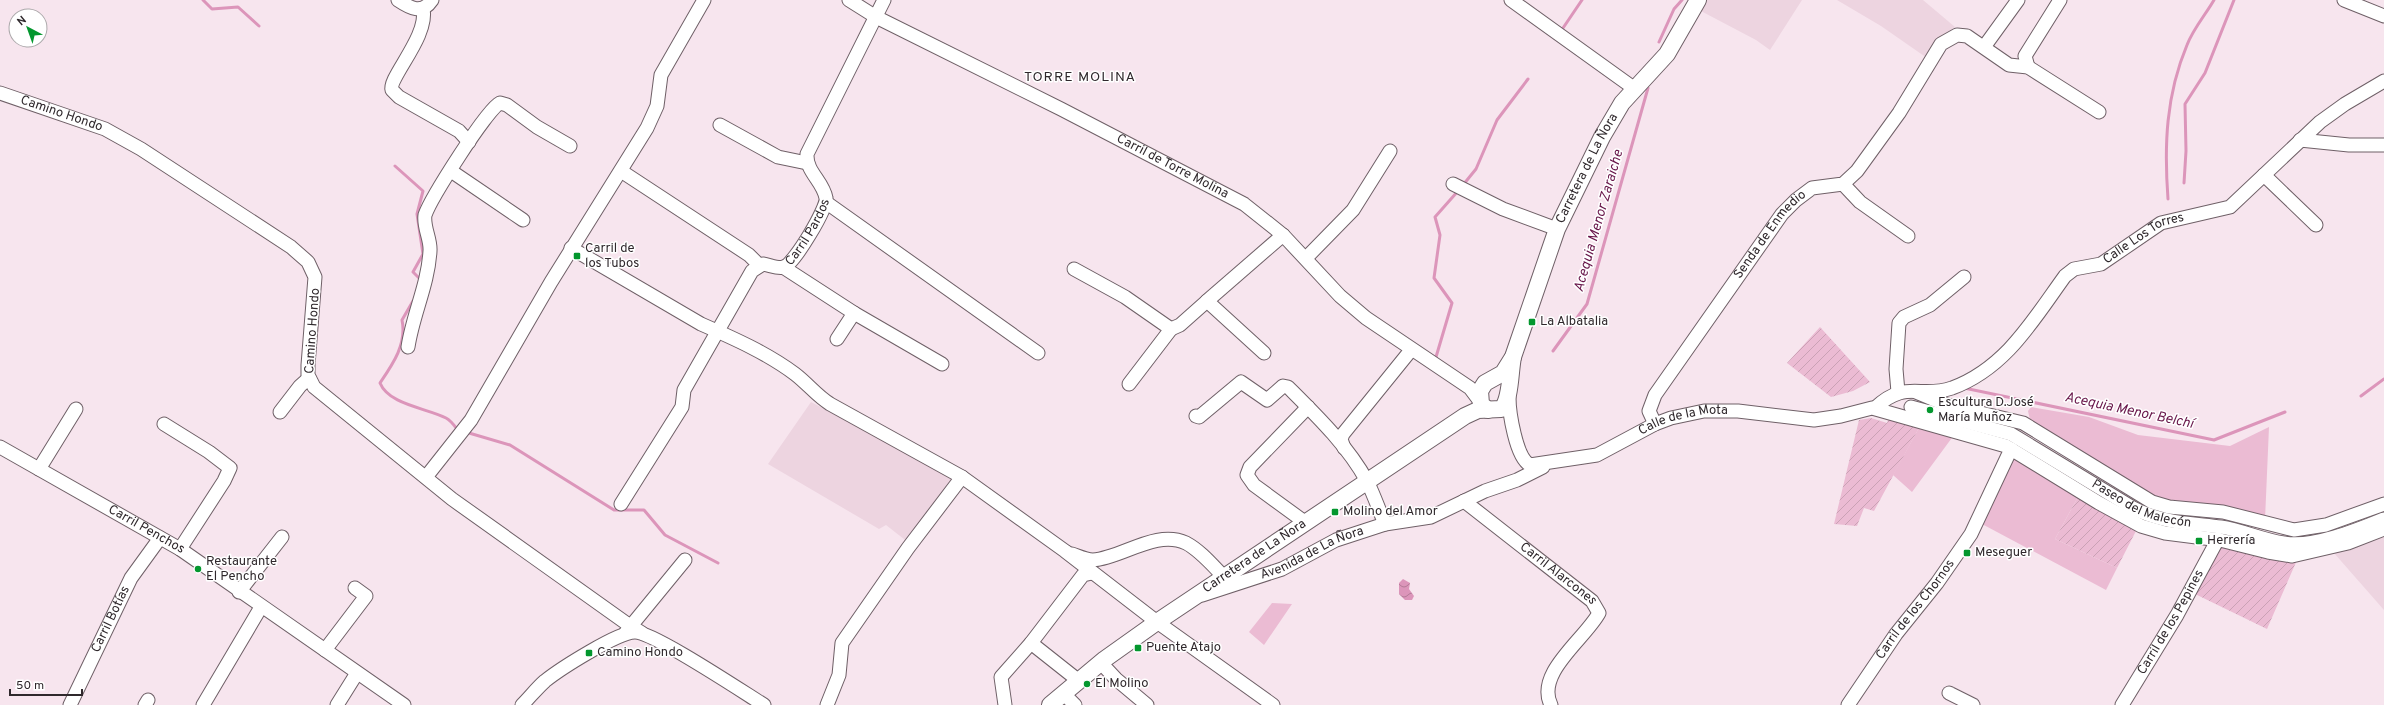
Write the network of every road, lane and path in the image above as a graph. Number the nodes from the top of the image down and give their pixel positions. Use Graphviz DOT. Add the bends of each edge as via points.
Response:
graph roads {
  1 [pos="398,0"];
  2 [pos="704,0"];
  3 [pos="850,0"];
  4 [pos="884,0"];
  5 [pos="1511,0"];
  6 [pos="1698,0"];
  7 [pos="2018,0"];
  8 [pos="2060,0"];
  9 [pos="2344,0"];
  10 [pos="427,4"];
  11 [pos="2384,16"];
  12 [pos="876,17"];
  13 [pos="1984,47"];
  14 [pos="2028,67"];
  15 [pos="2384,81"];
  16 [pos="1636,89"];
  17 [pos="0,92"];
  18 [pos="2099,112"];
  19 [pos="720,125"];
  20 [pos="2300,140"];
  21 [pos="469,142"];
  22 [pos="2384,145"];
  23 [pos="570,146"];
  24 [pos="1390,151"];
  25 [pos="807,163"];
  26 [pos="451,171"];
  27 [pos="621,171"];
  28 [pos="2264,175"];
  29 [pos="1453,184"];
  30 [pos="1843,184"];
  31 [pos="827,203"];
  32 [pos="523,220"];
  33 [pos="2316,225"];
  34 [pos="1557,229"];
  35 [pos="1283,235"];
  36 [pos="1908,236"];
  37 [pos="571,248"];
  38 [pos="1306,258"];
  39 [pos="759,265"];
  40 [pos="784,267"];
  41 [pos="1074,268"];
  42 [pos="1964,277"];
  43 [pos="1207,301"];
  44 [pos="854,313"];
  45 [pos="1171,329"];
  46 [pos="717,330"];
  47 [pos="837,339"];
  48 [pos="408,348"];
  49 [pos="1411,350"];
  50 [pos="1038,353"];
  51 [pos="1264,353"];
  52 [pos="1513,357"];
  53 [pos="942,364"];
  54 [pos="309,378"];
  55 [pos="1462,382"];
  56 [pos="1488,382"];
  57 [pos="1129,384"];
  58 [pos="1950,388"];
  59 [pos="1902,390"];
  60 [pos="1508,395"];
  61 [pos="1483,405"];
  62 [pos="1946,405"];
  63 [pos="1308,407"];
  64 [pos="1911,407"];
  65 [pos="1875,408"];
  66 [pos="76,409"];
  67 [pos="280,412"];
  68 [pos="1856,412"];
  69 [pos="1196,416"];
  70 [pos="164,424"];
  71 [pos="1654,424"];
  72 [pos="1350,425"];
  73 [pos="1328,426"];
  74 [pos="1515,436"];
  75 [pos="0,447"];
  76 [pos="1344,448"];
  77 [pos="2011,449"];
  78 [pos="1523,459"];
  79 [pos="1550,463"];
  80 [pos="39,469"];
  81 [pos="426,477"];
  82 [pos="962,477"];
  83 [pos="1517,480"];
  84 [pos="1367,482"];
  85 [pos="1464,501"];
  86 [pos="621,504"];
  87 [pos="2384,504"];
  88 [pos="2384,519"];
  89 [pos="1306,523"];
  90 [pos="1384,524"];
  91 [pos="2384,529"];
  92 [pos="282,537"];
  93 [pos="160,538"];
  94 [pos="2218,539"];
  95 [pos="180,549"];
  96 [pos="1065,551"];
  97 [pos="1099,558"];
  98 [pos="685,560"];
  99 [pos="1094,575"];
  100 [pos="1225,578"];
  101 [pos="355,588"];
  102 [pos="239,592"];
  103 [pos="1197,596"];
  104 [pos="261,607"];
  105 [pos="1157,622"];
  106 [pos="631,628"];
  107 [pos="1031,643"];
  108 [pos="324,650"];
  109 [pos="1101,663"];
  110 [pos="357,673"];
  111 [pos="1080,681"];
  112 [pos="1949,693"];
  113 [pos="1064,694"];
  114 [pos="70,705"];
  115 [pos="203,705"];
  116 [pos="337,705"];
  117 [pos="404,705"];
  118 [pos="522,705"];
  119 [pos="764,705"];
  120 [pos="828,705"];
  121 [pos="1006,705"];
  122 [pos="1050,705"];
  123 [pos="1076,705"];
  124 [pos="1147,705"];
  125 [pos="1273,705"];
  126 [pos="1551,705"];
  127 [pos="1848,705"];
  128 [pos="1973,705"];
  129 [pos="2122,705"];
  1 -- 10 [label="street" via="413,9"];
  2 -- 27 [label="street" via="667,62 661,75 654,115"];
  3 -- 12 [label="street, Carril de Torre Molina"];
  4 -- 12 [label="street"];
  5 -- 16 [label="street"];
  6 -- 16 [label="main road, Carretera de La Ñora" via="1667,54"];
  7 -- 13 [label="street"];
  8 -- 14 [label="street" via="2025,56"];
  9 -- 11 [label="street"];
  10 -- 21 [label="street" via="424,20 412,50 392,82 392,90 399,97 459,131"];
  12 -- 25 [label="street" via="811,143 806,154"];
  12 -- 35 [label="street, Carril de Torre Molina" via="1244,204"];
  13 -- 14 [label="street" via="2009,65"];
  13 -- 30 [label="street" via="1967,36 1957,35 1941,44 1872,153"];
  14 -- 18 [label="street"];
  15 -- 20 [label="street, Calle Los Torres" via="2331,113"];
  16 -- 34 [label="main road, Carretera de La Ñora" via="1614,116"];
  17 -- 54 [label="street, Camino Hondo" via="96,125 126,140 302,256 314,272 316,283"];
  19 -- 25 [label="street" via="778,156"];
  20 -- 22 [label="street" via="2349,145"];
  20 -- 28 [label="street, Calle Los Torres"];
  21 -- 23 [label="street" via="491,110 503,103"];
  21 -- 26 [label="street"];
  24 -- 38 [label="street" via="1353,210"];
  25 -- 31 [label="street, Carril Pardos" via="825,193"];
  26 -- 32 [label="street"];
  26 -- 48 [label="street" via="425,215 430,250 427,280 411,326"];
  27 -- 37 [label="street"];
  27 -- 39 [label="street" via="749,255"];
  28 -- 33 [label="street"];
  28 -- 58 [label="street, Calle Los Torres" via="2230,207 2161,223 2101,264 2074,269 2065,276 2024,335 2009,350 1983,370"];
  29 -- 34 [label="street" via="1503,209"];
  30 -- 36 [label="street" via="1860,202"];
  30 -- 71 [label="street, Senda de Enmedio" via="1812,188 1782,214 1655,395 1649,411"];
  31 -- 40 [label="street, Carril Pardos" via="794,258"];
  31 -- 50 [label="street"];
  34 -- 52 [label="main road, Carretera de La Ñora"];
  35 -- 38 [label="street, Carril de Torre Molina"];
  35 -- 43 [label="street"];
  37 -- 46 [label="street" via="701,324"];
  37 -- 81 [label="street" via="472,420"];
  38 -- 49 [label="street, Carril de Torre Molina" via="1340,296"];
  39 -- 40 [label="street, Carril Pardos"];
  39 -- 46 [label="street" via="746,280"];
  40 -- 44 [label="street"];
  41 -- 45 [label="street" via="1125,297"];
  42 -- 59 [label="street" via="1930,305 1904,317 1899,323 1896,368"];
  43 -- 45 [label="street" via="1180,325"];
  43 -- 51 [label="street"];
  44 -- 47 [label="street"];
  44 -- 53 [label="street"];
  45 -- 57 [label="street"];
  46 -- 82 [label="street" via="796,375 830,404"];
  46 -- 86 [label="street" via="684,390 682,407"];
  49 -- 55 [label="street, Carril de Torre Molina"];
  49 -- 72 [label="street"];
  52 -- 56 [label="main road" via="1503,373"];
  52 -- 60 [label="main road"];
  54 -- 67 [label="street"];
  54 -- 81 [label="street, Camino Hondo" via="319,393"];
  55 -- 56 [label="street" via="1474,385"];
  55 -- 61 [label="street, Carril de Torre Molina" via="1474,391"];
  56 -- 60 [label="main road" via="1503,384"];
  56 -- 61 [label="main road" via="1480,390"];
  58 -- 59 [label="street, Calle Los Torres"];
  58 -- 62 [label="street" via="1943,397"];
  59 -- 62 [label="street"];
  59 -- 65 [label="street" via="1884,399"];
  59 -- 68 [label="street" via="1877,396"];
  60 -- 61 [label="main road" via="1501,409"];
  60 -- 74 [label="street"];
  61 -- 74 [label="street, Carril de Torre Molina" via="1500,418"];
  61 -- 84 [label="main road, Carretera de La Ñora"];
  62 -- 87 [label="street" via="2024,423 2152,502 2169,507 2223,512 2294,530 2326,525"];
  63 -- 69 [label="street" via="1286,386 1267,400 1243,382 1225,394 1202,416"];
  63 -- 73 [label="street"];
  63 -- 89 [label="street" via="1250,468 1247,475 1254,485"];
  64 -- 88 [label="street, Paseo del Malecón" via="2011,434 2112,496 2160,520 2223,528 2262,539 2294,544 2350,532"];
  65 -- 68 [label="street, Calle de la Mota"];
  65 -- 77 [label="street"];
  66 -- 80 [label="street"];
  68 -- 71 [label="street, Calle de la Mota" via="1814,420 1738,411 1704,411"];
  70 -- 95 [label="street" via="230,468"];
  71 -- 79 [label="street, Calle de la Mota" via="1596,455"];
  72 -- 73 [label="street" via="1341,430"];
  72 -- 76 [label="street" via="1342,437"];
  73 -- 76 [label="street"];
  74 -- 78 [label="street"];
  75 -- 80 [label="street, Carril Penchos"];
  76 -- 84 [label="street"];
  77 -- 94 [label="street" via="2141,526 2169,534"];
  77 -- 127 [label="street, Carril de los Chornos" via="1971,534 1937,583 1888,645"];
  78 -- 79 [label="street, Calle de la Mota" via="1530,465"];
  78 -- 83 [label="street" via="1523,472"];
  79 -- 83 [label="street, Avenida de La Ñora"];
  80 -- 93 [label="street, Carril Penchos"];
  81 -- 106 [label="street, Camino Hondo" via="452,500"];
  82 -- 96 [label="street"];
  82 -- 120 [label="street" via="908,548 842,643 839,675"];
  83 -- 85 [label="street, Avenida de La Ñora"];
  84 -- 89 [label="main road, Carretera de La Ñora"];
  84 -- 90 [label="street"];
  85 -- 90 [label="street, Avenida de La Ñora" via="1431,517"];
  85 -- 126 [label="street, Carril Alarcones" via="1592,601 1597,608 1599,613 1589,628 1553,673 1548,690"];
  89 -- 100 [label="main road, Carretera de La Ñora"];
  90 -- 103 [label="street, Avenida de La Ñora" via="1336,540 1282,570"];
  91 -- 94 [label="street" via="2348,543 2292,556"];
  92 -- 102 [label="street"];
  93 -- 95 [label="street, Carril Penchos"];
  93 -- 114 [label="street, Carril Botías" via="131,578"];
  94 -- 129 [label="street, Carril de los Pepines" via="2177,615"];
  95 -- 102 [label="street, Carril Penchos"];
  96 -- 97 [label="street" via="1083,558"];
  96 -- 99 [label="street"];
  97 -- 99 [label="street" via="1091,567"];
  97 -- 100 [label="street" via="1153,542 1174,540 1196,550"];
  98 -- 106 [label="street"];
  99 -- 105 [label="street"];
  99 -- 107 [label="street" via="1083,575"];
  100 -- 103 [label="main road, Carretera de La Ñora"];
  101 -- 108 [label="street" via="366,596"];
  102 -- 104 [label="street, Carril Penchos"];
  103 -- 105 [label="main road, Carretera de La Ñora"];
  104 -- 108 [label="street, Carril Penchos"];
  104 -- 115 [label="street"];
  105 -- 109 [label="main road, Carretera de La Ñora"];
  105 -- 125 [label="street"];
  106 -- 118 [label="street" via="558,672"];
  106 -- 119 [label="street"];
  107 -- 111 [label="street"];
  107 -- 121 [label="street" via="1001,677"];
  108 -- 110 [label="street, Carril Penchos"];
  109 -- 111 [label="main road, Carretera de La Ñora"];
  109 -- 124 [label="street"];
  110 -- 116 [label="street"];
  110 -- 117 [label="street, Carril Penchos"];
  111 -- 113 [label="main road, Carretera de La Ñora"];
  112 -- 128 [label="street"];
  113 -- 122 [label="main road, Carretera de La Ñora"];
  113 -- 123 [label="street"];
}
